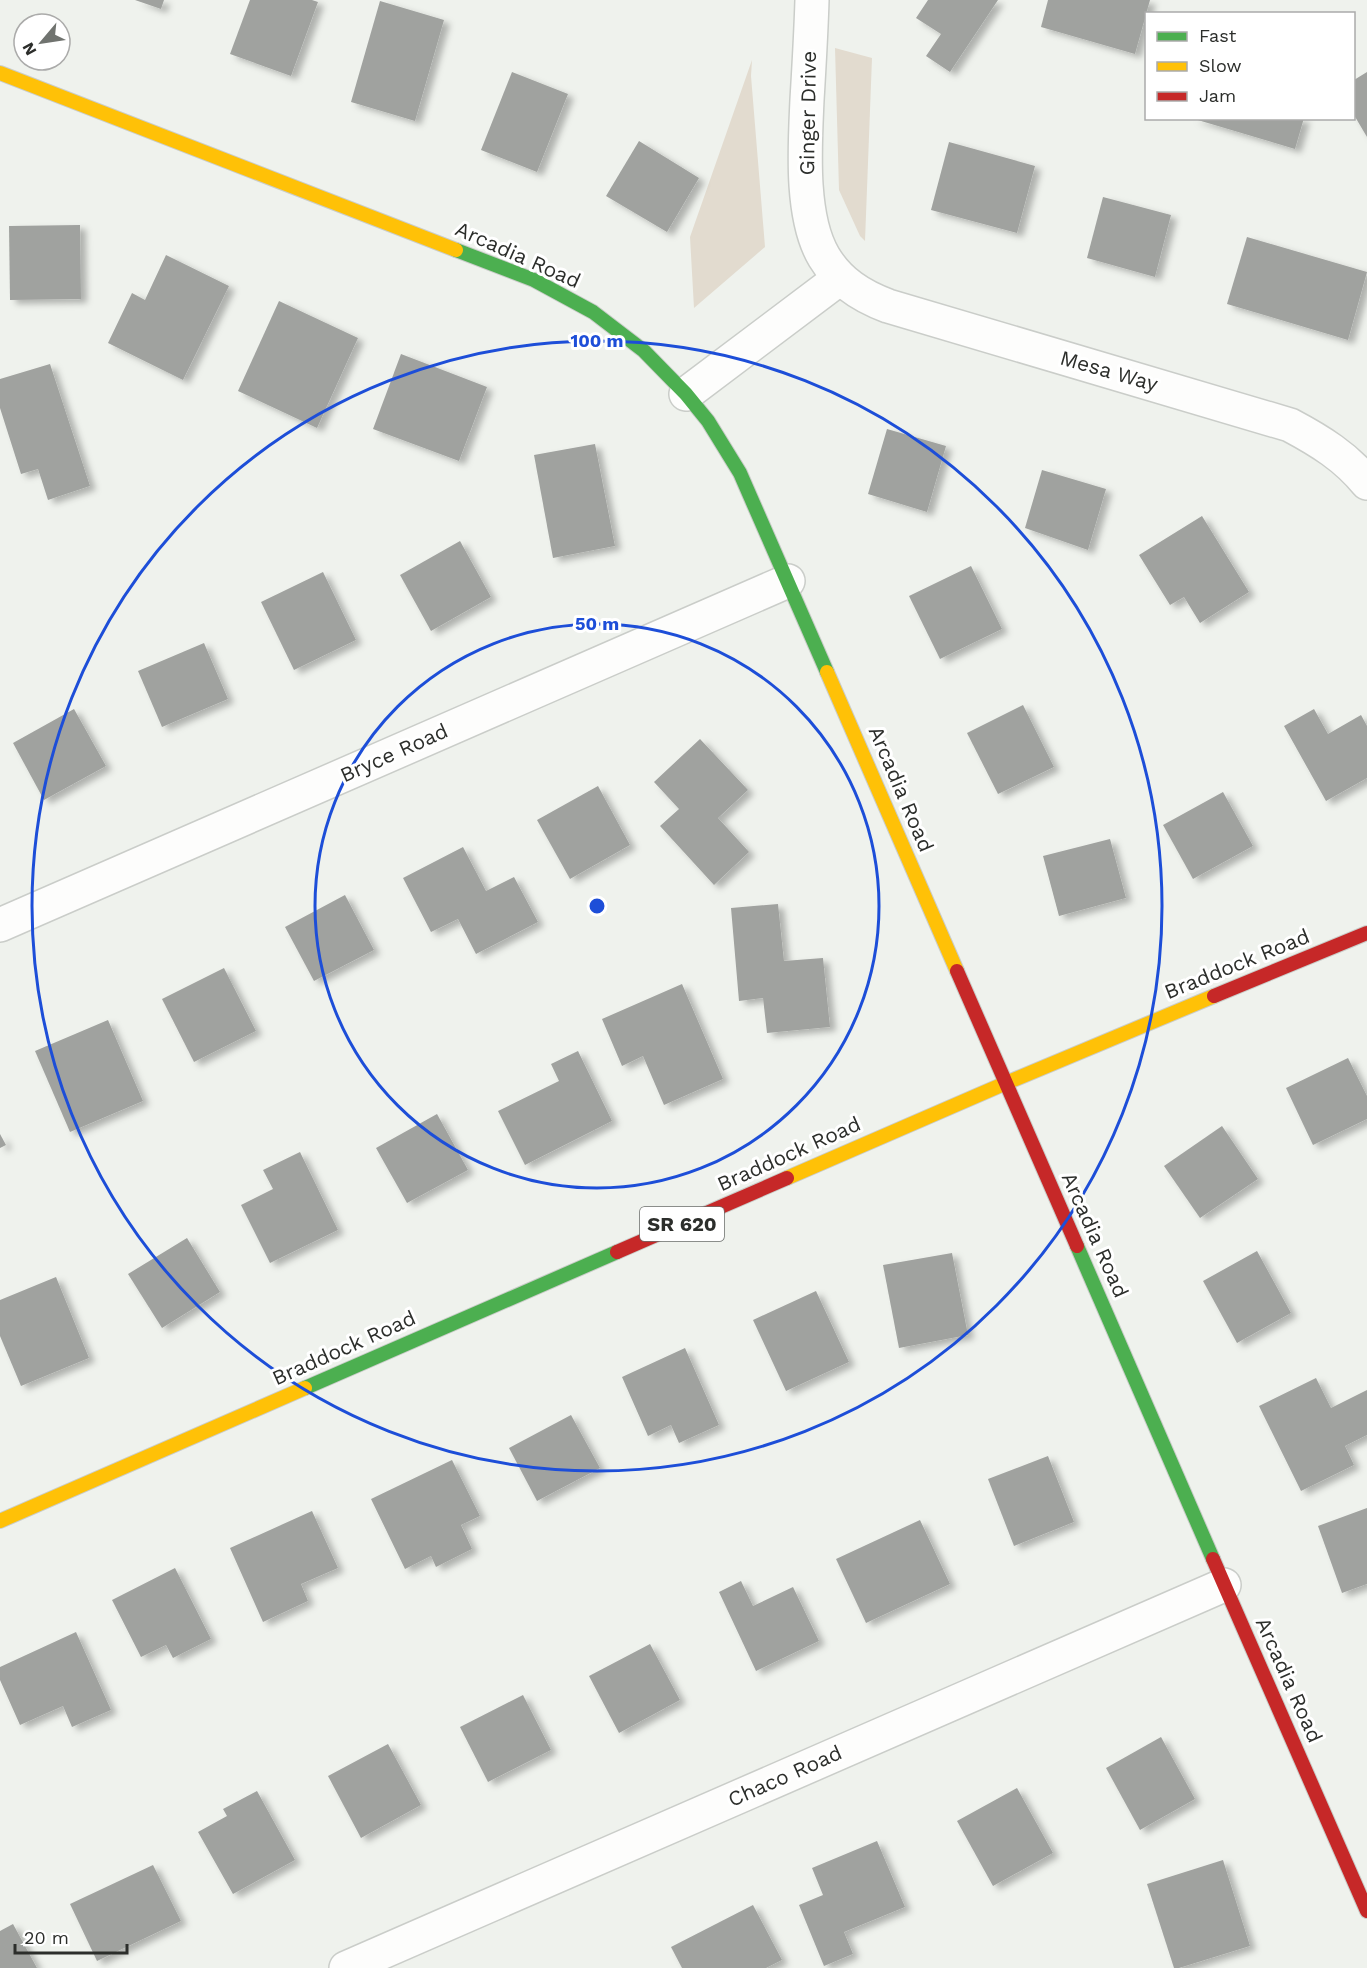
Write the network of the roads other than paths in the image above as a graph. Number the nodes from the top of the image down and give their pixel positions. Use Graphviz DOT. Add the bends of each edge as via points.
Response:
graph roads {
  1 [pos="812,0"];
  2 [pos="0,73"];
  3 [pos="840,278"];
  4 [pos="687,394"];
  5 [pos="1367,483"];
  6 [pos="788,581"];
  7 [pos="0,925"];
  8 [pos="1367,933"];
  9 [pos="1006,1083"];
  10 [pos="0,1521"];
  11 [pos="1224,1585"];
  12 [pos="1367,1911"];
  13 [pos="346,1968"];
  1 -- 3 [label="street, Ginger Drive" via="804,170 812,226 823,256"];
  2 -- 4 [label="street, Arcadia Road" via="534,280 593,312 644,351"];
  3 -- 4 [label="street"];
  3 -- 5 [label="street, Mesa Way" via="865,298 888,306 1290,425 1325,444"];
  4 -- 6 [label="street, Arcadia Road" via="740,473"];
  6 -- 7 [label="street, Bryce Road"];
  6 -- 9 [label="street, Arcadia Road"];
  8 -- 9 [label="street, Braddock Road / SR 620"];
  9 -- 10 [label="street, Braddock Road / SR 620"];
  9 -- 11 [label="street, Arcadia Road"];
  11 -- 12 [label="street, Arcadia Road"];
  11 -- 13 [label="street, Chaco Road"];
}
